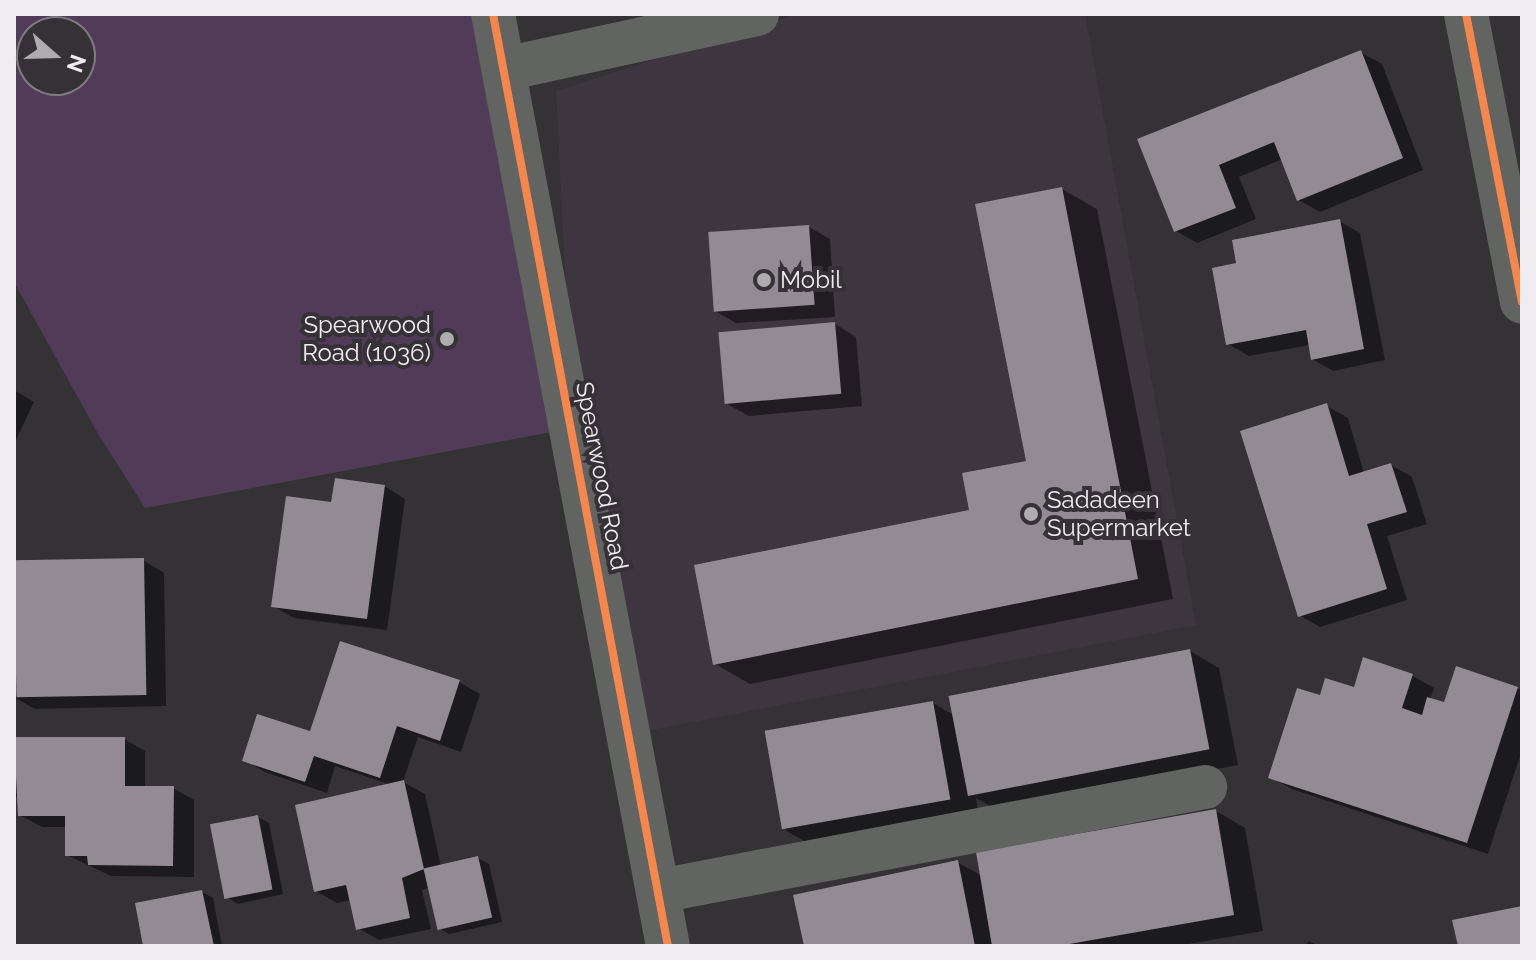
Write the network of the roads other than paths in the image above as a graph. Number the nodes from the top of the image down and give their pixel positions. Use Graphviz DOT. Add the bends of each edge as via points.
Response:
graph roads {
  1 [pos="493,14"];
  2 [pos="757,14"];
  3 [pos="1466,14"];
  4 [pos="505,69"];
  5 [pos="1522,302"];
  6 [pos="1205,787"];
  7 [pos="659,891"];
  8 [pos="668,946"];
  1 -- 4 [label="street, Spearwood Road"];
  2 -- 4 [label="street"];
  3 -- 5 [label="street"];
  4 -- 7 [label="street, Spearwood Road"];
  6 -- 7 [label="street"];
  7 -- 8 [label="street, Spearwood Road"];
}
